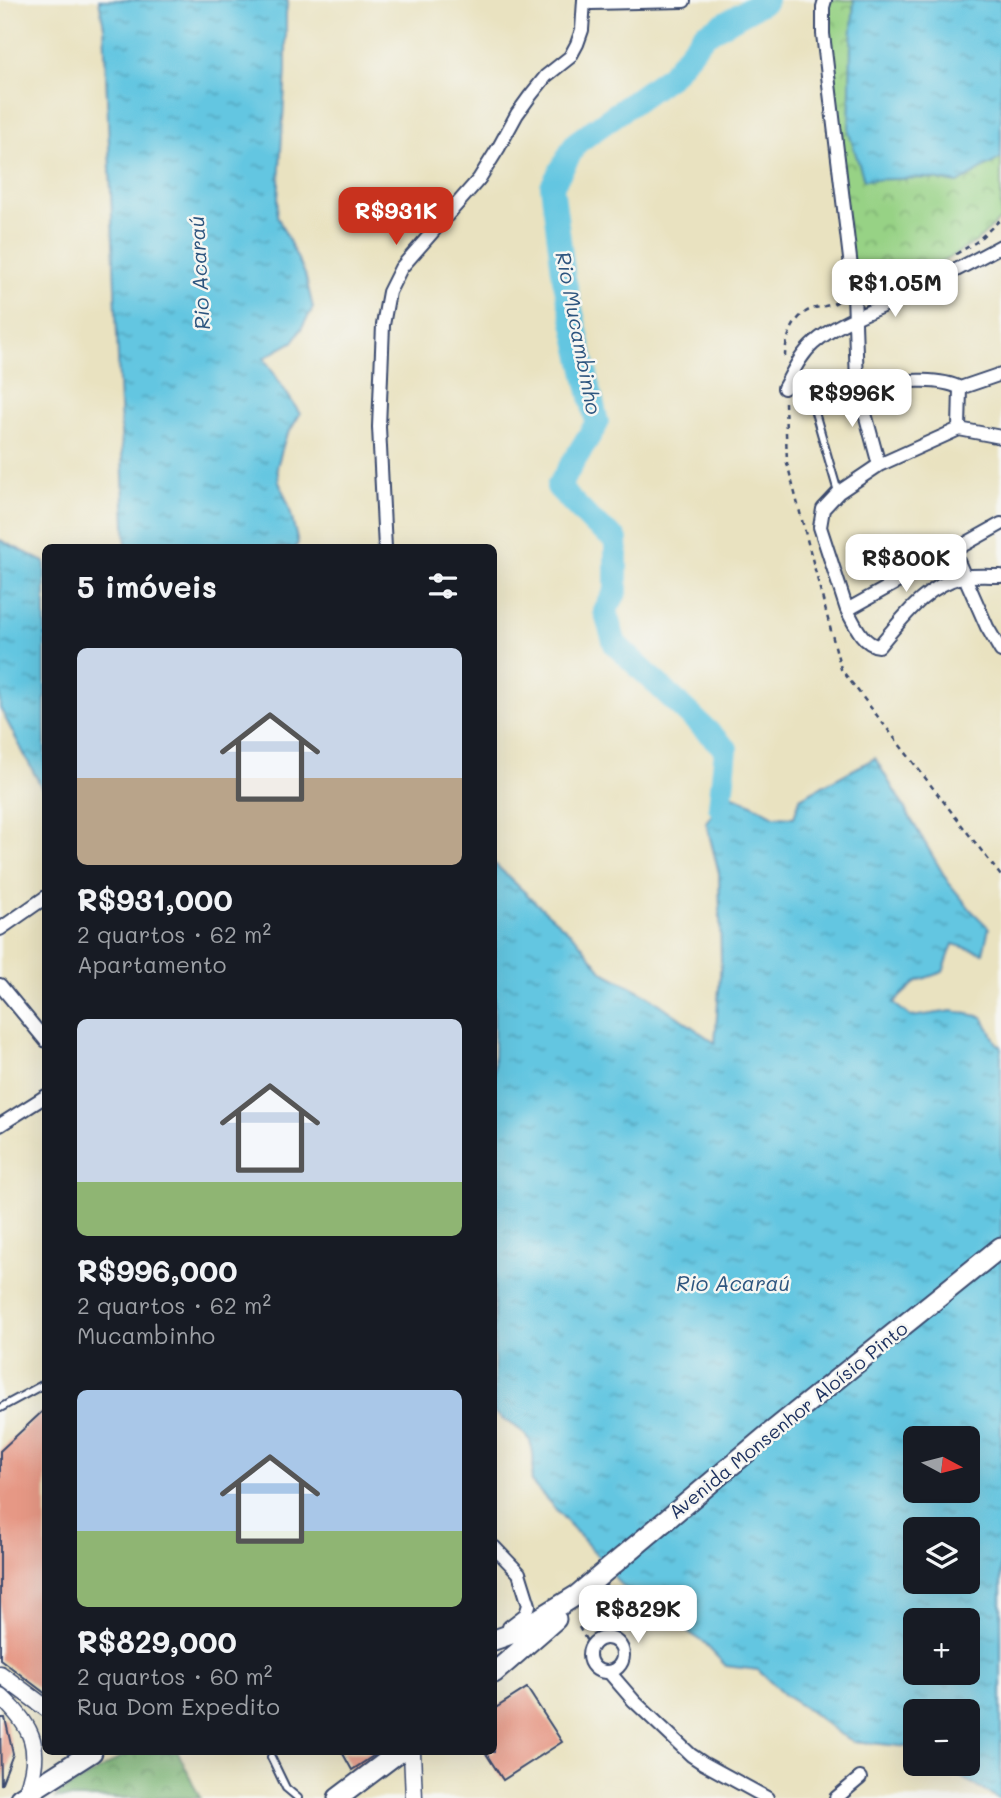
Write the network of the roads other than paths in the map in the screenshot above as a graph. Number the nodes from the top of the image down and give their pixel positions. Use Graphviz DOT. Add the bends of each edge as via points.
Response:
graph roads {
  1 [pos="584,0"];
  2 [pos="825,0"];
  3 [pos="684,1"];
  4 [pos="1001,246"];
  5 [pos="856,319"];
  6 [pos="1001,374"];
  7 [pos="857,384"];
  8 [pos="784,388"];
  9 [pos="960,388"];
  10 [pos="959,429"];
  11 [pos="1001,437"];
  12 [pos="879,466"];
  13 [pos="839,492"];
  14 [pos="1001,524"];
  15 [pos="385,544"];
  16 [pos="953,550"];
  17 [pos="1001,576"];
  18 [pos="964,577"];
  19 [pos="847,610"];
  20 [pos="1001,651"];
  21 [pos="42,900"];
  22 [pos="0,929"];
  23 [pos="0,985"];
  24 [pos="42,1036"];
  25 [pos="42,1099"];
  26 [pos="0,1125"];
  27 [pos="1001,1247"];
  28 [pos="42,1385"];
  29 [pos="0,1408"];
  30 [pos="497,1550"];
  31 [pos="577,1595"];
  32 [pos="497,1636"];
  33 [pos="497,1637"];
  34 [pos="497,1670"];
  35 [pos="608,1672"];
  36 [pos="0,1674"];
  37 [pos="0,1696"];
  38 [pos="42,1705"];
  39 [pos="87,1755"];
  40 [pos="395,1755"];
  41 [pos="412,1755"];
  42 [pos="271,1757"];
  43 [pos="860,1778"];
  44 [pos="286,1788"];
  45 [pos="24,1797"];
  46 [pos="285,1798"];
  47 [pos="299,1798"];
  48 [pos="338,1798"];
  49 [pos="414,1798"];
  50 [pos="767,1798"];
  51 [pos="836,1798"];
  1 -- 3 [label="street"];
  1 -- 15 [label="street" via="582,30 570,57 546,76 523,105 479,179 401,268 389,292 383,325 379,427"];
  2 -- 5 [label="street" via="823,34"];
  4 -- 5 [label="street"];
  5 -- 7 [label="street"];
  5 -- 8 [label="street" via="811,345"];
  6 -- 9 [label="street"];
  7 -- 9 [label="street" via="937,381"];
  7 -- 12 [label="street"];
  7 -- 13 [label="lane" via="819,388 812,401"];
  9 -- 10 [label="street"];
  10 -- 11 [label="street"];
  10 -- 12 [label="street"];
  12 -- 13 [label="street"];
  13 -- 19 [label="street" via="823,509 820,527"];
  14 -- 16 [label="street"];
  16 -- 18 [label="street"];
  16 -- 19 [label="street"];
  17 -- 18 [label="street"];
  18 -- 19 [label="street" via="926,594 880,646 869,644"];
  18 -- 20 [label="street"];
  21 -- 22 [label="street"];
  23 -- 24 [label="street"];
  25 -- 26 [label="street"];
  27 -- 31 [label="main road, Avenida Monsenhor Aloísio Pinto"];
  28 -- 29 [label="lane"];
  30 -- 32 [label="street" via="519,1573 529,1605 526,1614"];
  31 -- 33 [label="main road, Avenida Monsenhor Aloísio Pinto" via="517,1632"];
  31 -- 34 [label="main road, Avenida Monsenhor Aloísio Pinto"];
  35 -- 35 [label="street" via="592,1665 588,1653 597,1639 608,1637 623,1651 621,1662"];
  35 -- 50 [label="street" via="691,1755"];
  36 -- 38 [label="street"];
  37 -- 45 [label="street" via="21,1717 34,1746 33,1776"];
  39 -- 45 [label="main road"];
  40 -- 48 [label="main road"];
  41 -- 49 [label="street"];
  42 -- 44 [label="lane"];
  43 -- 51 [label="street"];
  44 -- 46 [label="lane"];
  44 -- 47 [label="lane"];
}
